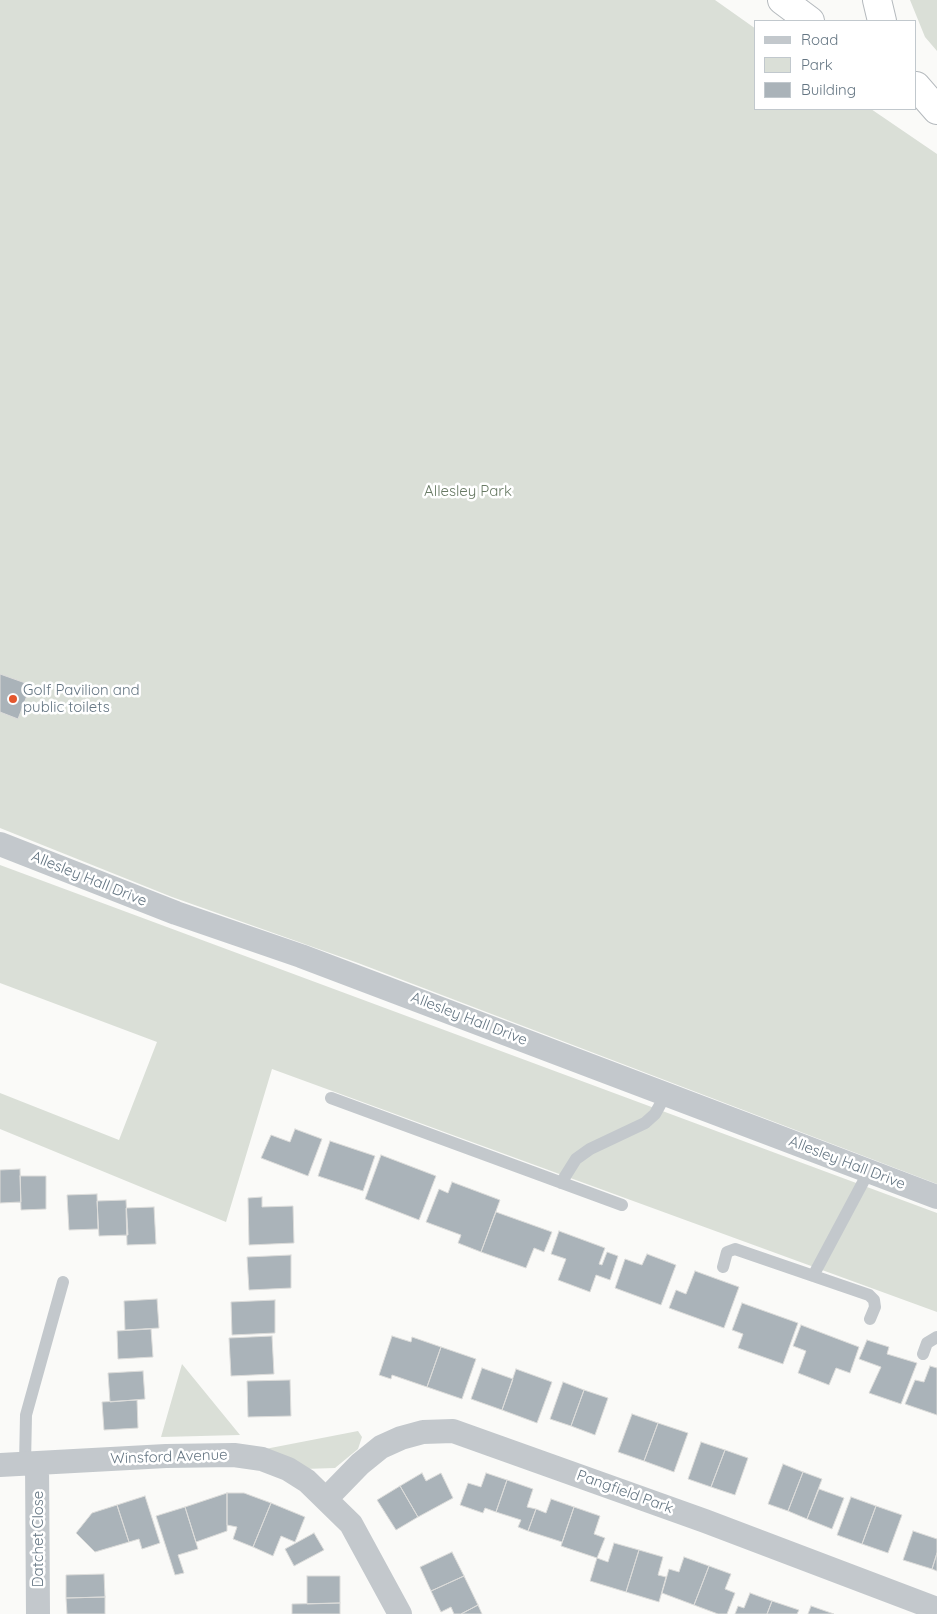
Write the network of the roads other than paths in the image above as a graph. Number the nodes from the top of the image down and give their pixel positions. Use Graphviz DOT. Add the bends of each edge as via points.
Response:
graph roads {
  1 [pos="782,0"];
  2 [pos="877,0"];
  3 [pos="809,20"];
  4 [pos="882,20"];
  5 [pos="0,844"];
  6 [pos="666,1094"];
  7 [pos="331,1098"];
  8 [pos="869,1171"];
  9 [pos="561,1183"];
  10 [pos="937,1197"];
  11 [pos="622,1205"];
  12 [pos="723,1267"];
  13 [pos="813,1276"];
  14 [pos="63,1282"];
  15 [pos="870,1319"];
  16 [pos="937,1337"];
  17 [pos="922,1354"];
  18 [pos="31,1463"];
  19 [pos="0,1465"];
  20 [pos="326,1499"];
  21 [pos="937,1609"];
  22 [pos="38,1614"];
  23 [pos="400,1614"];
  1 -- 3 [label="highway"];
  2 -- 4 [label="highway"];
  5 -- 6 [label="street, Allesley Hall Drive" via="176,913 301,956"];
  6 -- 8 [label="street, Allesley Hall Drive"];
  6 -- 9 [label="lane" via="646,1123 576,1158"];
  7 -- 9 [label="lane"];
  8 -- 10 [label="street, Allesley Hall Drive"];
  8 -- 13 [label="lane"];
  9 -- 11 [label="lane"];
  12 -- 13 [label="lane" via="727,1252 735,1249"];
  13 -- 15 [label="lane" via="869,1295 875,1307"];
  14 -- 18 [label="lane" via="26,1415"];
  16 -- 17 [label="lane" via="927,1342"];
  18 -- 19 [label="street, Winsford Avenue"];
  18 -- 20 [label="street, Winsford Avenue" via="234,1455 262,1459 288,1469 308,1481"];
  18 -- 22 [label="street, Datchet Close"];
  20 -- 21 [label="street, Pangfield Park" via="381,1447 422,1432 453,1431 705,1520"];
  20 -- 23 [label="street, Winsford Avenue" via="351,1524"];
}
